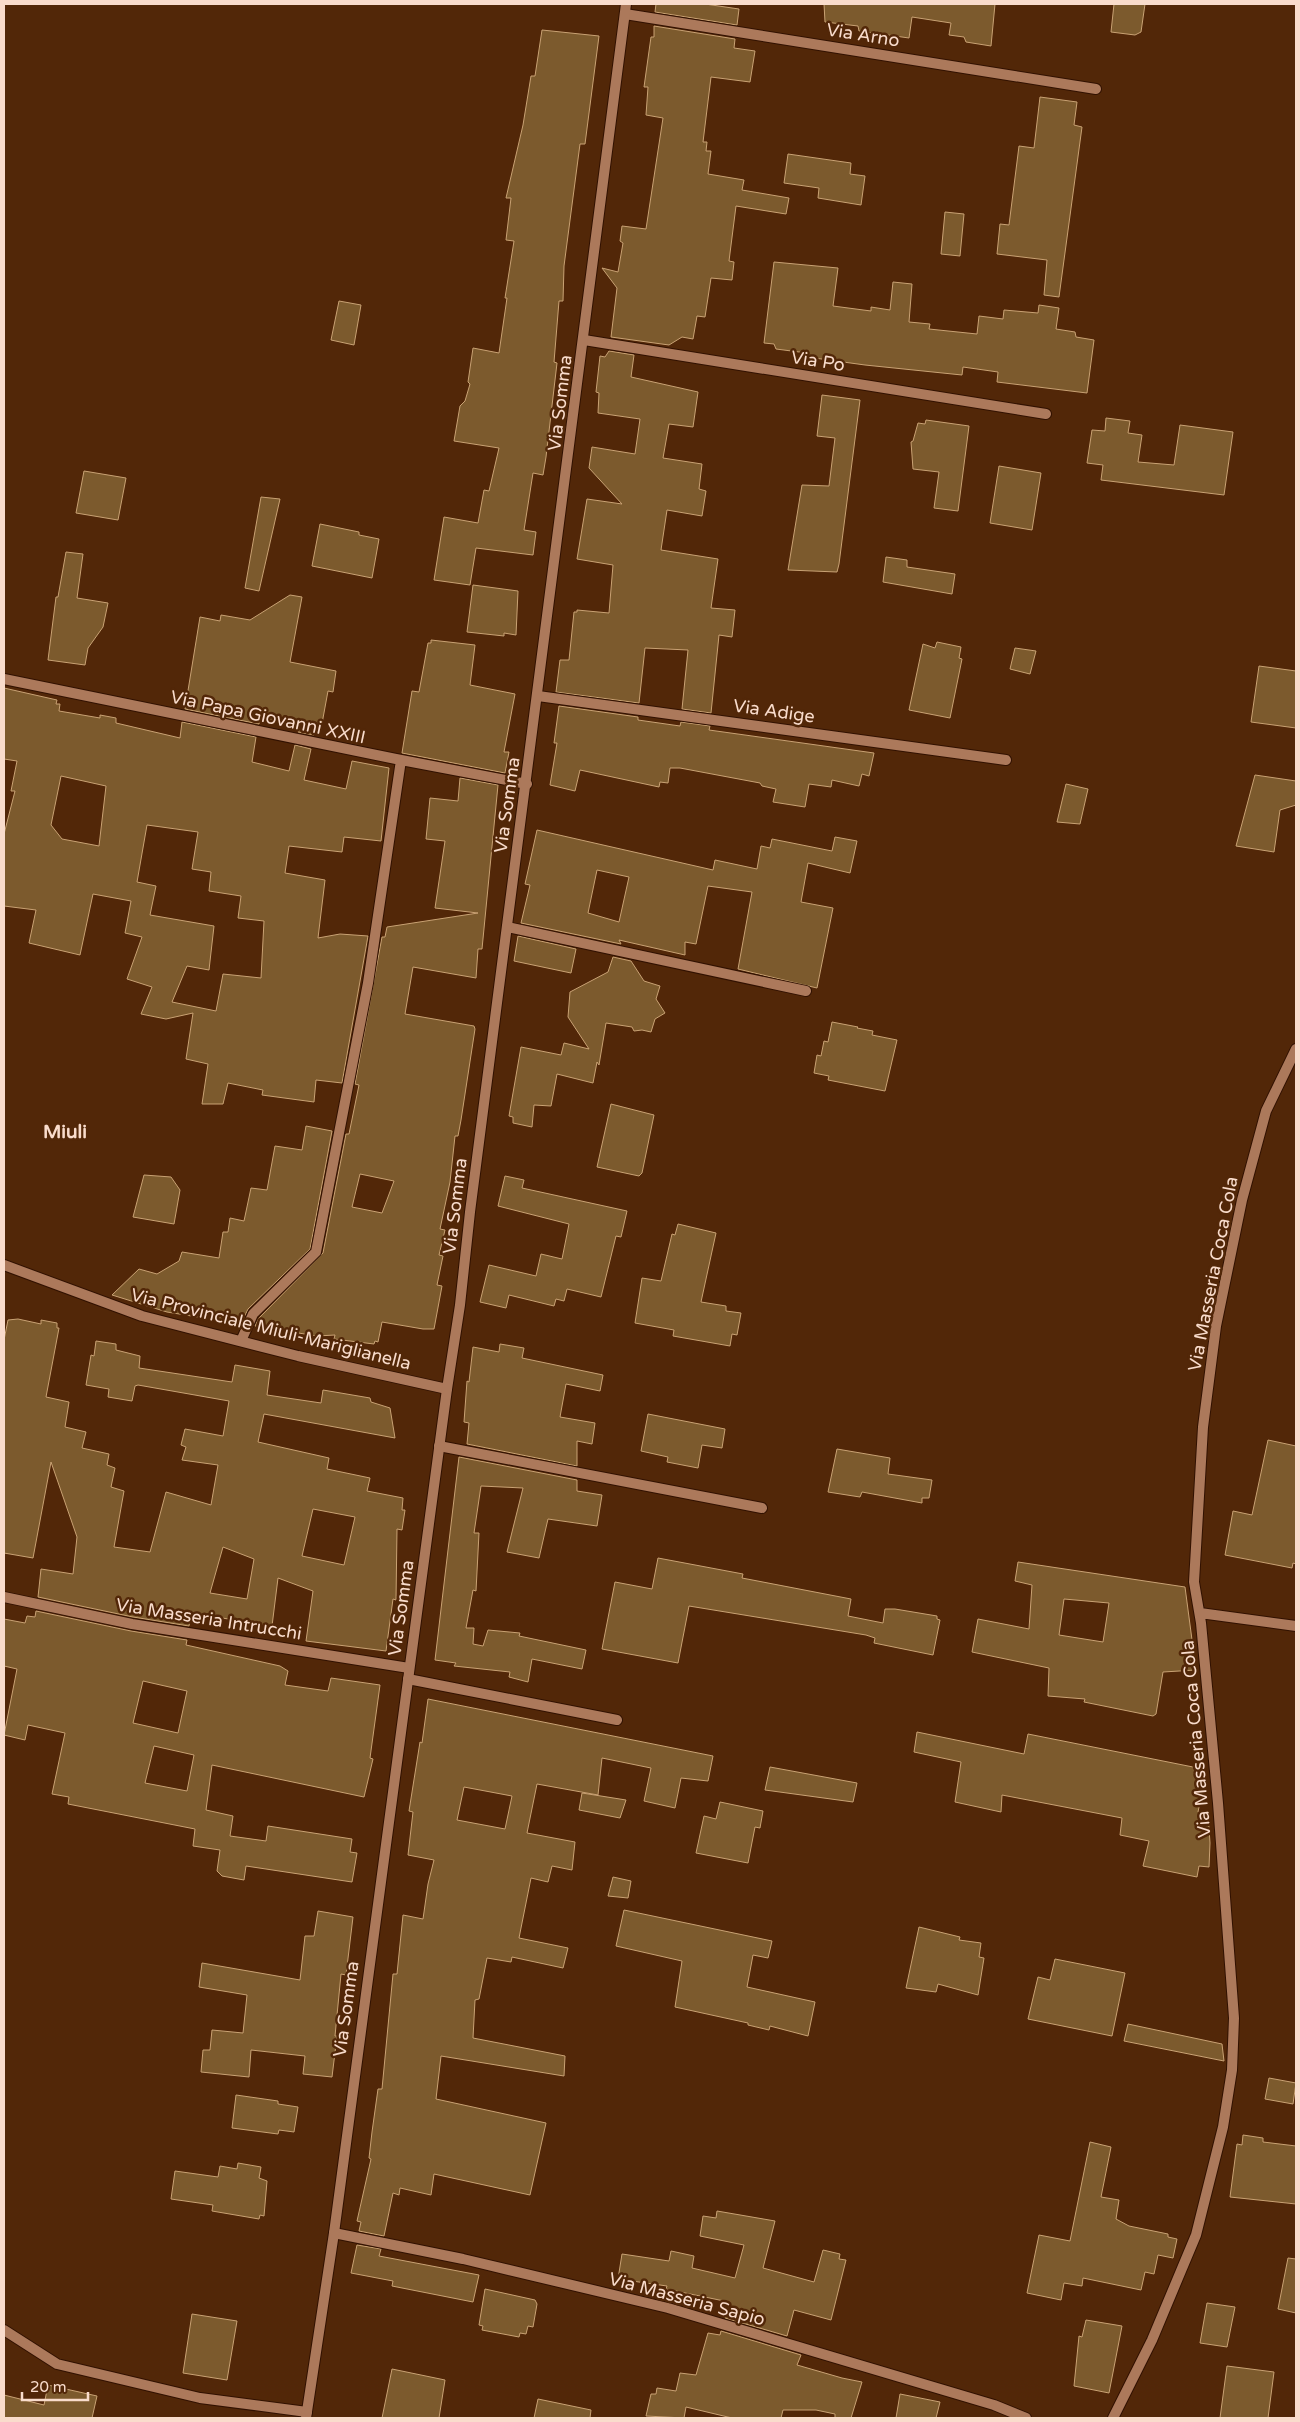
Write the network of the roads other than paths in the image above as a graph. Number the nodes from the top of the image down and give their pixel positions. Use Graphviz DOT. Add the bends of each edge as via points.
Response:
graph roads {
  1 [pos="626,9"];
  2 [pos="1096,89"];
  3 [pos="584,340"];
  4 [pos="1046,414"];
  5 [pos="4,679"];
  6 [pos="538,696"];
  7 [pos="401,760"];
  8 [pos="1006,760"];
  9 [pos="527,784"];
  10 [pos="507,927"];
  11 [pos="806,991"];
  12 [pos="1296,1050"];
  13 [pos="4,1265"];
  14 [pos="241,1341"];
  15 [pos="446,1389"];
  16 [pos="439,1446"];
  17 [pos="762,1508"];
  18 [pos="4,1597"];
  19 [pos="1200,1614"];
  20 [pos="1296,1626"];
  21 [pos="408,1674"];
  22 [pos="617,1720"];
  23 [pos="334,2234"];
  24 [pos="4,2330"];
  25 [pos="307,2415"];
  26 [pos="1026,2418"];
  27 [pos="1113,2418"];
  1 -- 2 [label="street, Via Arno"];
  1 -- 3 [label="street, Via Somma"];
  3 -- 4 [label="street, Via Po"];
  3 -- 6 [label="street, Via Somma"];
  5 -- 7 [label="street, Via Papa Giovanni XXIII"];
  6 -- 8 [label="street, Via Adige"];
  6 -- 9 [label="street, Via Somma"];
  7 -- 9 [label="street, Via Papa Giovanni XXIII"];
  7 -- 14 [label="street" via="368,983 316,1252 253,1314"];
  9 -- 10 [label="street, Via Somma"];
  10 -- 11 [label="street"];
  10 -- 15 [label="street, Via Somma" via="460,1305"];
  12 -- 19 [label="street, Via Masseria Coca Cola" via="1266,1111 1242,1200 1216,1326 1203,1427 1194,1582"];
  13 -- 14 [label="street, Via Provinciale Miuli-Mariglianella" via="142,1316"];
  14 -- 15 [label="street, Via Provinciale Miuli-Mariglianella"];
  15 -- 16 [label="street, Via Somma"];
  16 -- 17 [label="street"];
  16 -- 21 [label="street, Via Somma"];
  18 -- 21 [label="street, Via Masseria Intrucchi" via="132,1624"];
  19 -- 20 [label="street"];
  19 -- 27 [label="street, Via Masseria Coca Cola" via="1227,1914 1234,2018 1232,2070 1223,2127 1196,2235 1152,2340"];
  21 -- 22 [label="street, Via Masseria Intrucchi"];
  21 -- 23 [label="street, Via Somma"];
  23 -- 25 [label="street, Via Somma"];
  23 -- 26 [label="street, Via Masseria Sapio" via="462,2259 668,2308 994,2405"];
  24 -- 25 [label="street" via="57,2364 200,2398"];
}
